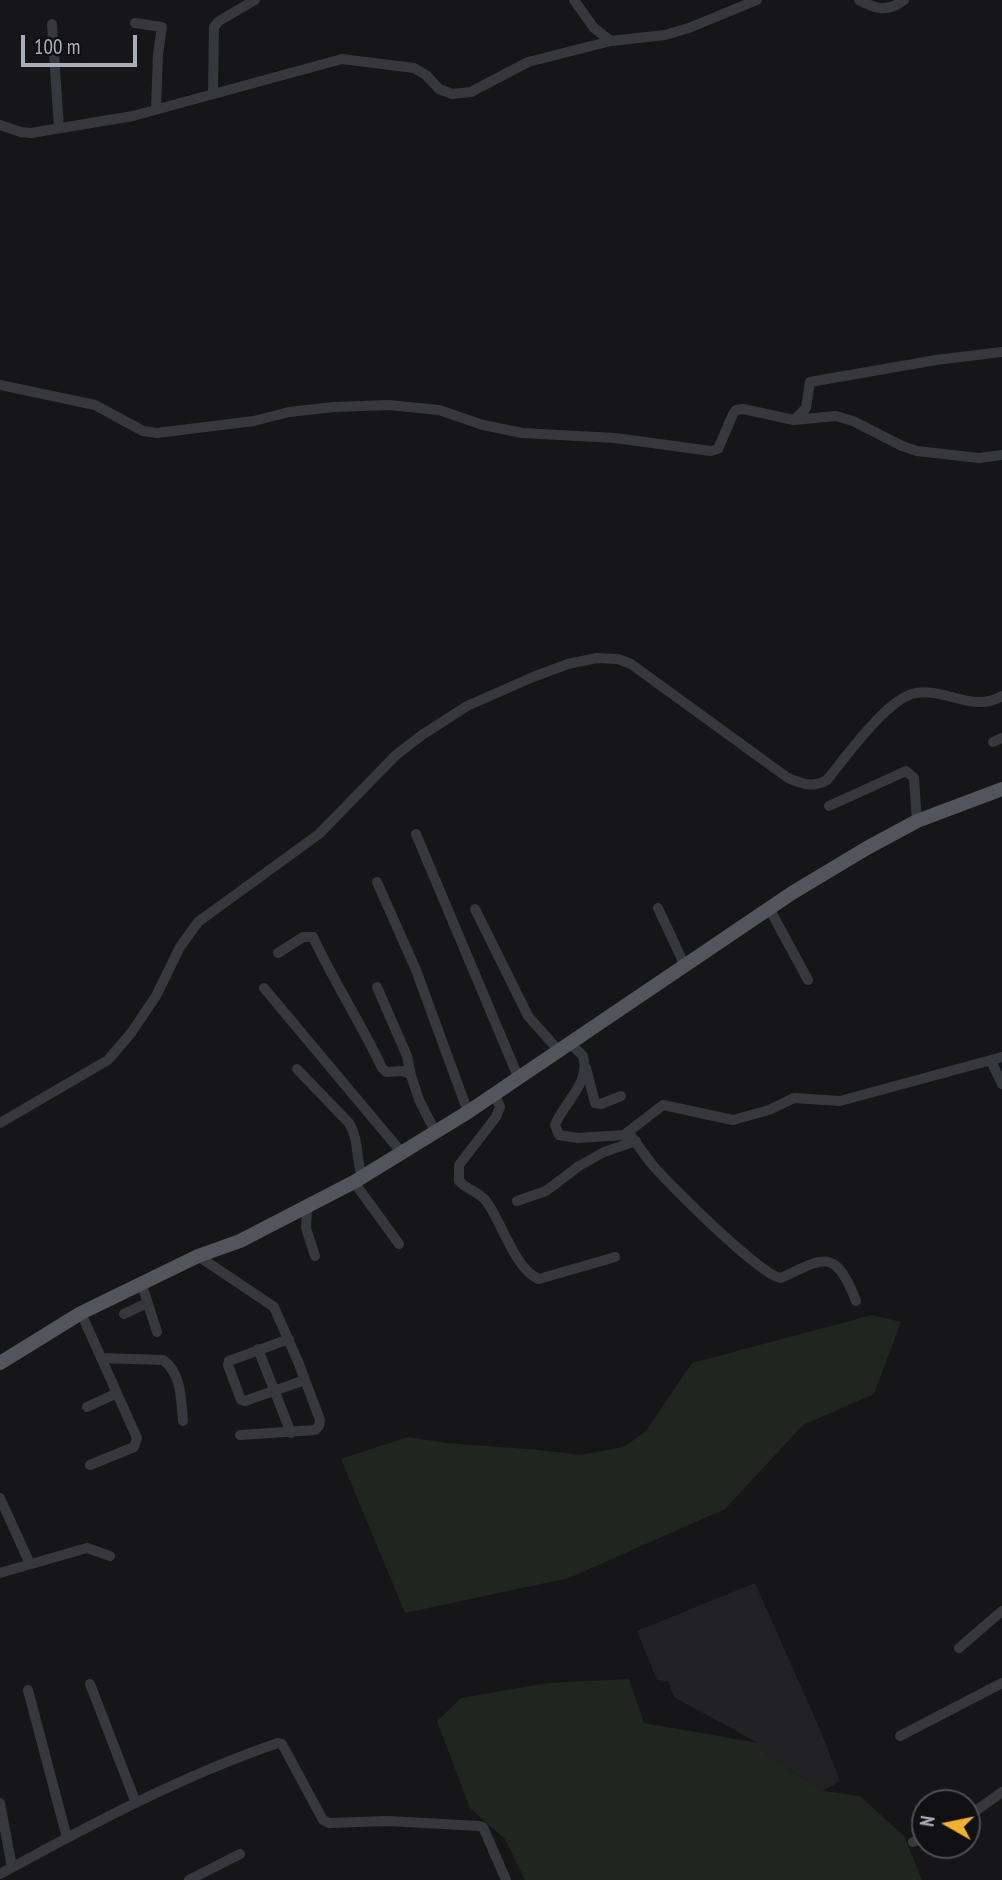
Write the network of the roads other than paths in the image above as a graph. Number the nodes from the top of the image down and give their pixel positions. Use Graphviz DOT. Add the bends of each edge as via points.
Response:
graph roads {
  1 [pos="255,0"];
  2 [pos="574,0"];
  3 [pos="757,0"];
  4 [pos="859,0"];
  5 [pos="904,0"];
  6 [pos="135,23"];
  7 [pos="52,24"];
  8 [pos="611,41"];
  9 [pos="213,92"];
  10 [pos="156,109"];
  11 [pos="0,125"];
  12 [pos="59,128"];
  13 [pos="1002,352"];
  14 [pos="0,385"];
  15 [pos="794,420"];
  16 [pos="1002,455"];
  17 [pos="1002,696"];
  18 [pos="1002,789"];
  19 [pos="829,806"];
  20 [pos="917,821"];
  21 [pos="416,834"];
  22 [pos="377,882"];
  23 [pos="658,908"];
  24 [pos="769,908"];
  25 [pos="475,909"];
  26 [pos="278,953"];
  27 [pos="685,966"];
  28 [pos="808,979"];
  29 [pos="377,987"];
  30 [pos="264,988"];
  31 [pos="566,1048"];
  32 [pos="996,1059"];
  33 [pos="585,1062"];
  34 [pos="297,1069"];
  35 [pos="411,1075"];
  36 [pos="519,1079"];
  37 [pos="1002,1084"];
  38 [pos="495,1095"];
  39 [pos="621,1096"];
  40 [pos="468,1112"];
  41 [pos="0,1124"];
  42 [pos="436,1133"];
  43 [pos="632,1137"];
  44 [pos="402,1153"];
  45 [pos="358,1179"];
  46 [pos="517,1200"];
  47 [pos="307,1208"];
  48 [pos="399,1244"];
  49 [pos="198,1256"];
  50 [pos="315,1256"];
  51 [pos="615,1257"];
  52 [pos="142,1285"];
  53 [pos="856,1301"];
  54 [pos="148,1303"];
  55 [pos="82,1313"];
  56 [pos="124,1314"];
  57 [pos="157,1332"];
  58 [pos="289,1339"];
  59 [pos="258,1349"];
  60 [pos="101,1358"];
  61 [pos="0,1363"];
  62 [pos="305,1380"];
  63 [pos="275,1391"];
  64 [pos="117,1393"];
  65 [pos="87,1407"];
  66 [pos="183,1421"];
  67 [pos="291,1433"];
  68 [pos="240,1435"];
  69 [pos="90,1465"];
  70 [pos="0,1498"];
  71 [pos="110,1556"];
  72 [pos="30,1564"];
  73 [pos="0,1573"];
  74 [pos="1001,1616"];
  75 [pos="960,1648"];
  76 [pos="1002,1683"];
  77 [pos="90,1684"];
  78 [pos="28,1690"];
  79 [pos="900,1736"];
  80 [pos="1002,1792"];
  81 [pos="0,1803"];
  82 [pos="136,1803"];
  83 [pos="981,1806"];
  84 [pos="67,1838"];
  85 [pos="240,1854"];
  86 [pos="12,1867"];
  87 [pos="0,1874"];
  88 [pos="189,1880"];
  89 [pos="506,1880"];
  1 -- 9 [label="street" via="214,27"];
  2 -- 8 [label="street" via="589,22"];
  3 -- 8 [label="street" via="665,35"];
  4 -- 5 [label="street" via="879,10 891,9"];
  6 -- 10 [label="street" via="162,27"];
  7 -- 12 [label="street"];
  8 -- 9 [label="street" via="528,62 471,92 452,94 439,89 414,68 342,59"];
  9 -- 10 [label="street"];
  10 -- 12 [label="street"];
  11 -- 12 [label="street" via="31,133"];
  13 -- 15 [label="street" via="810,382 806,408"];
  14 -- 15 [label="street" via="95,405 135,428 157,433 289,412 389,405 439,410 522,433 711,450 718,449 736,410"];
  15 -- 16 [label="street" via="836,416 917,451 979,458"];
  17 -- 41 [label="street" via="984,703 924,692 902,698 827,780 808,786 788,778 631,664 597,658 533,677 467,706 397,755 319,834 198,922 150,1005 108,1060"];
  18 -- 20 [label="main road"];
  19 -- 20 [label="street" via="906,771 914,778"];
  20 -- 24 [label="main road"];
  21 -- 36 [label="street"];
  22 -- 40 [label="street" via="416,970"];
  23 -- 27 [label="street"];
  24 -- 27 [label="main road"];
  24 -- 28 [label="street"];
  25 -- 31 [label="street" via="528,1016"];
  26 -- 35 [label="street" via="303,937 313,937 382,1068"];
  27 -- 31 [label="main road"];
  29 -- 35 [label="street"];
  30 -- 44 [label="street"];
  31 -- 33 [label="street" via="583,1056"];
  31 -- 36 [label="main road"];
  32 -- 37 [label="street"];
  32 -- 43 [label="street" via="840,1101 794,1098 733,1120 663,1105 644,1117"];
  33 -- 39 [label="street" via="595,1103"];
  33 -- 43 [label="street" via="581,1083 555,1125 559,1135"];
  34 -- 45 [label="street" via="354,1132"];
  35 -- 42 [label="street"];
  36 -- 38 [label="main road"];
  38 -- 40 [label="main road"];
  38 -- 51 [label="street" via="500,1107 496,1117 459,1165 459,1181 485,1200 519,1259 539,1279"];
  40 -- 42 [label="main road"];
  42 -- 44 [label="main road"];
  43 -- 46 [label="street" via="579,1166 546,1191"];
  43 -- 53 [label="street" via="671,1184 769,1275 781,1278 812,1262 827,1260 849,1283"];
  44 -- 45 [label="main road"];
  45 -- 47 [label="main road"];
  45 -- 48 [label="street"];
  47 -- 49 [label="main road"];
  47 -- 50 [label="street" via="306,1224"];
  49 -- 52 [label="main road"];
  49 -- 58 [label="street" via="274,1307"];
  52 -- 54 [label="street"];
  52 -- 55 [label="main road"];
  54 -- 56 [label="street"];
  54 -- 57 [label="street"];
  55 -- 60 [label="street"];
  55 -- 61 [label="main road"];
  58 -- 59 [label="street"];
  58 -- 62 [label="street"];
  59 -- 63 [label="street"];
  59 -- 63 [label="street" via="229,1361 237,1394 245,1401"];
  60 -- 64 [label="street"];
  60 -- 66 [label="street" via="163,1360 170,1365 178,1381"];
  62 -- 63 [label="street"];
  62 -- 67 [label="street" via="319,1426"];
  63 -- 67 [label="street"];
  64 -- 65 [label="street"];
  64 -- 69 [label="street" via="137,1443"];
  67 -- 68 [label="street"];
  70 -- 72 [label="street"];
  71 -- 72 [label="street" via="87,1548"];
  72 -- 73 [label="street"];
  74 -- 75 [label="street"];
  76 -- 79 [label="street"];
  77 -- 82 [label="street"];
  78 -- 84 [label="street"];
  80 -- 83 [label="street"];
  81 -- 86 [label="street"];
  82 -- 84 [label="street"];
  82 -- 89 [label="street" via="278,1743 323,1820 479,1826"];
  84 -- 86 [label="street"];
  85 -- 88 [label="street"];
  86 -- 87 [label="street"];
}
